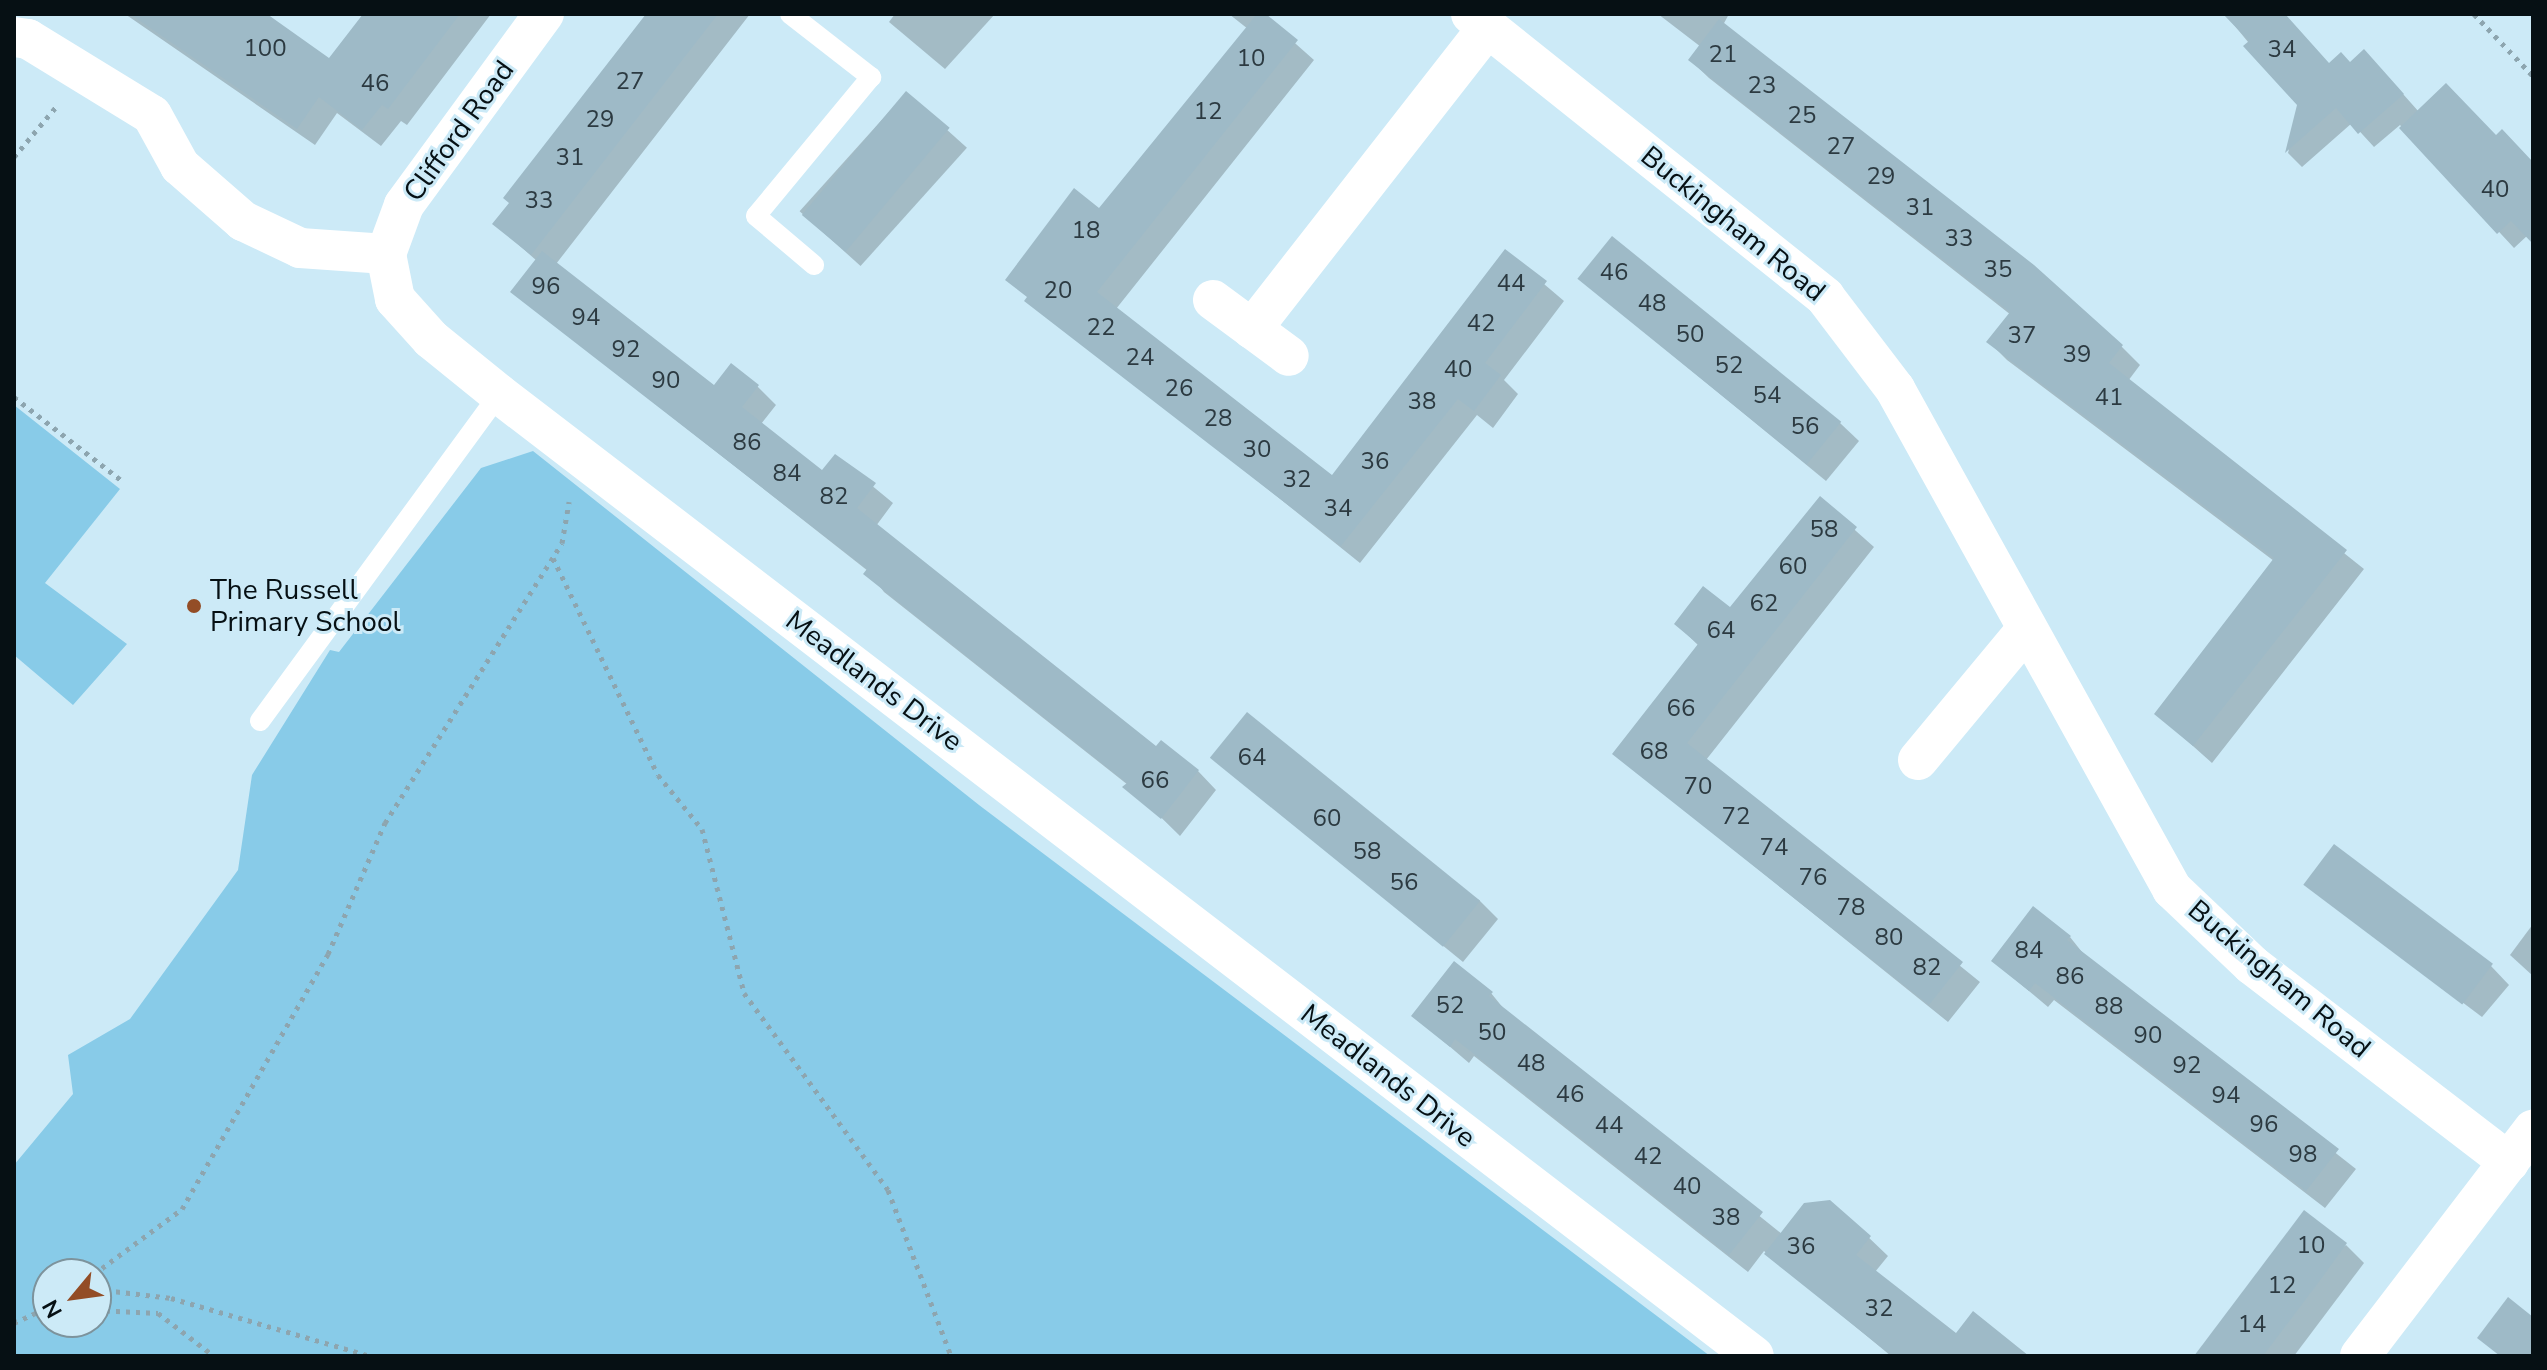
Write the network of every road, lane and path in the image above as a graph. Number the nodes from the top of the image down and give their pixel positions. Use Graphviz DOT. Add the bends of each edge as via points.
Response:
graph roads {
  1 [pos="544,14"];
  2 [pos="790,14"];
  3 [pos="2474,14"];
  4 [pos="1479,20"];
  5 [pos="14,37"];
  6 [pos="85,72"];
  7 [pos="2533,76"];
  8 [pos="14,157"];
  9 [pos="386,254"];
  10 [pos="814,265"];
  11 [pos="1213,300"];
  12 [pos="1252,329"];
  13 [pos="1289,356"];
  14 [pos="499,394"];
  15 [pos="14,397"];
  16 [pos="561,442"];
  17 [pos="121,480"];
  18 [pos="553,557"];
  19 [pos="2026,630"];
  20 [pos="260,721"];
  21 [pos="1918,760"];
  22 [pos="2533,1130"];
  23 [pos="2509,1162"];
  24 [pos="112,1261"];
  25 [pos="112,1291"];
  26 [pos="112,1311"];
  27 [pos="214,1356"];
  28 [pos="371,1356"];
  29 [pos="951,1356"];
  30 [pos="1754,1356"];
  31 [pos="2360,1356"];
  1 -- 9 [label="street, Clifford Road" via="404,205"];
  2 -- 10 [label="lane" via="871,77 756,216"];
  3 -- 7 [label="path"];
  4 -- 12 [label="street, Buckingham Road"];
  4 -- 19 [label="street, Buckingham Road" via="1825,297 1895,389"];
  5 -- 6 [label="street"];
  6 -- 8 [label="path"];
  6 -- 9 [label="street" via="152,115 180,166 243,221 300,248"];
  9 -- 14 [label="street, Meadlands Drive" via="395,299 431,339"];
  11 -- 12 [label="street"];
  12 -- 13 [label="street"];
  14 -- 16 [label="street, Meadlands Drive"];
  14 -- 20 [label="lane"];
  15 -- 17 [label="path"];
  16 -- 18 [label="path" via="571,485 562,543"];
  16 -- 30 [label="street, Meadlands Drive"];
  18 -- 24 [label="path" via="385,823 328,954 182,1209"];
  18 -- 29 [label="path" via="658,775 702,829 744,993 888,1190"];
  19 -- 21 [label="street"];
  19 -- 23 [label="street, Buckingham Road" via="2172,889 2252,965"];
  22 -- 23 [label="street"];
  23 -- 31 [label="street"];
  25 -- 28 [label="path" via="171,1298"];
  26 -- 27 [label="path" via="158,1313"];
}
